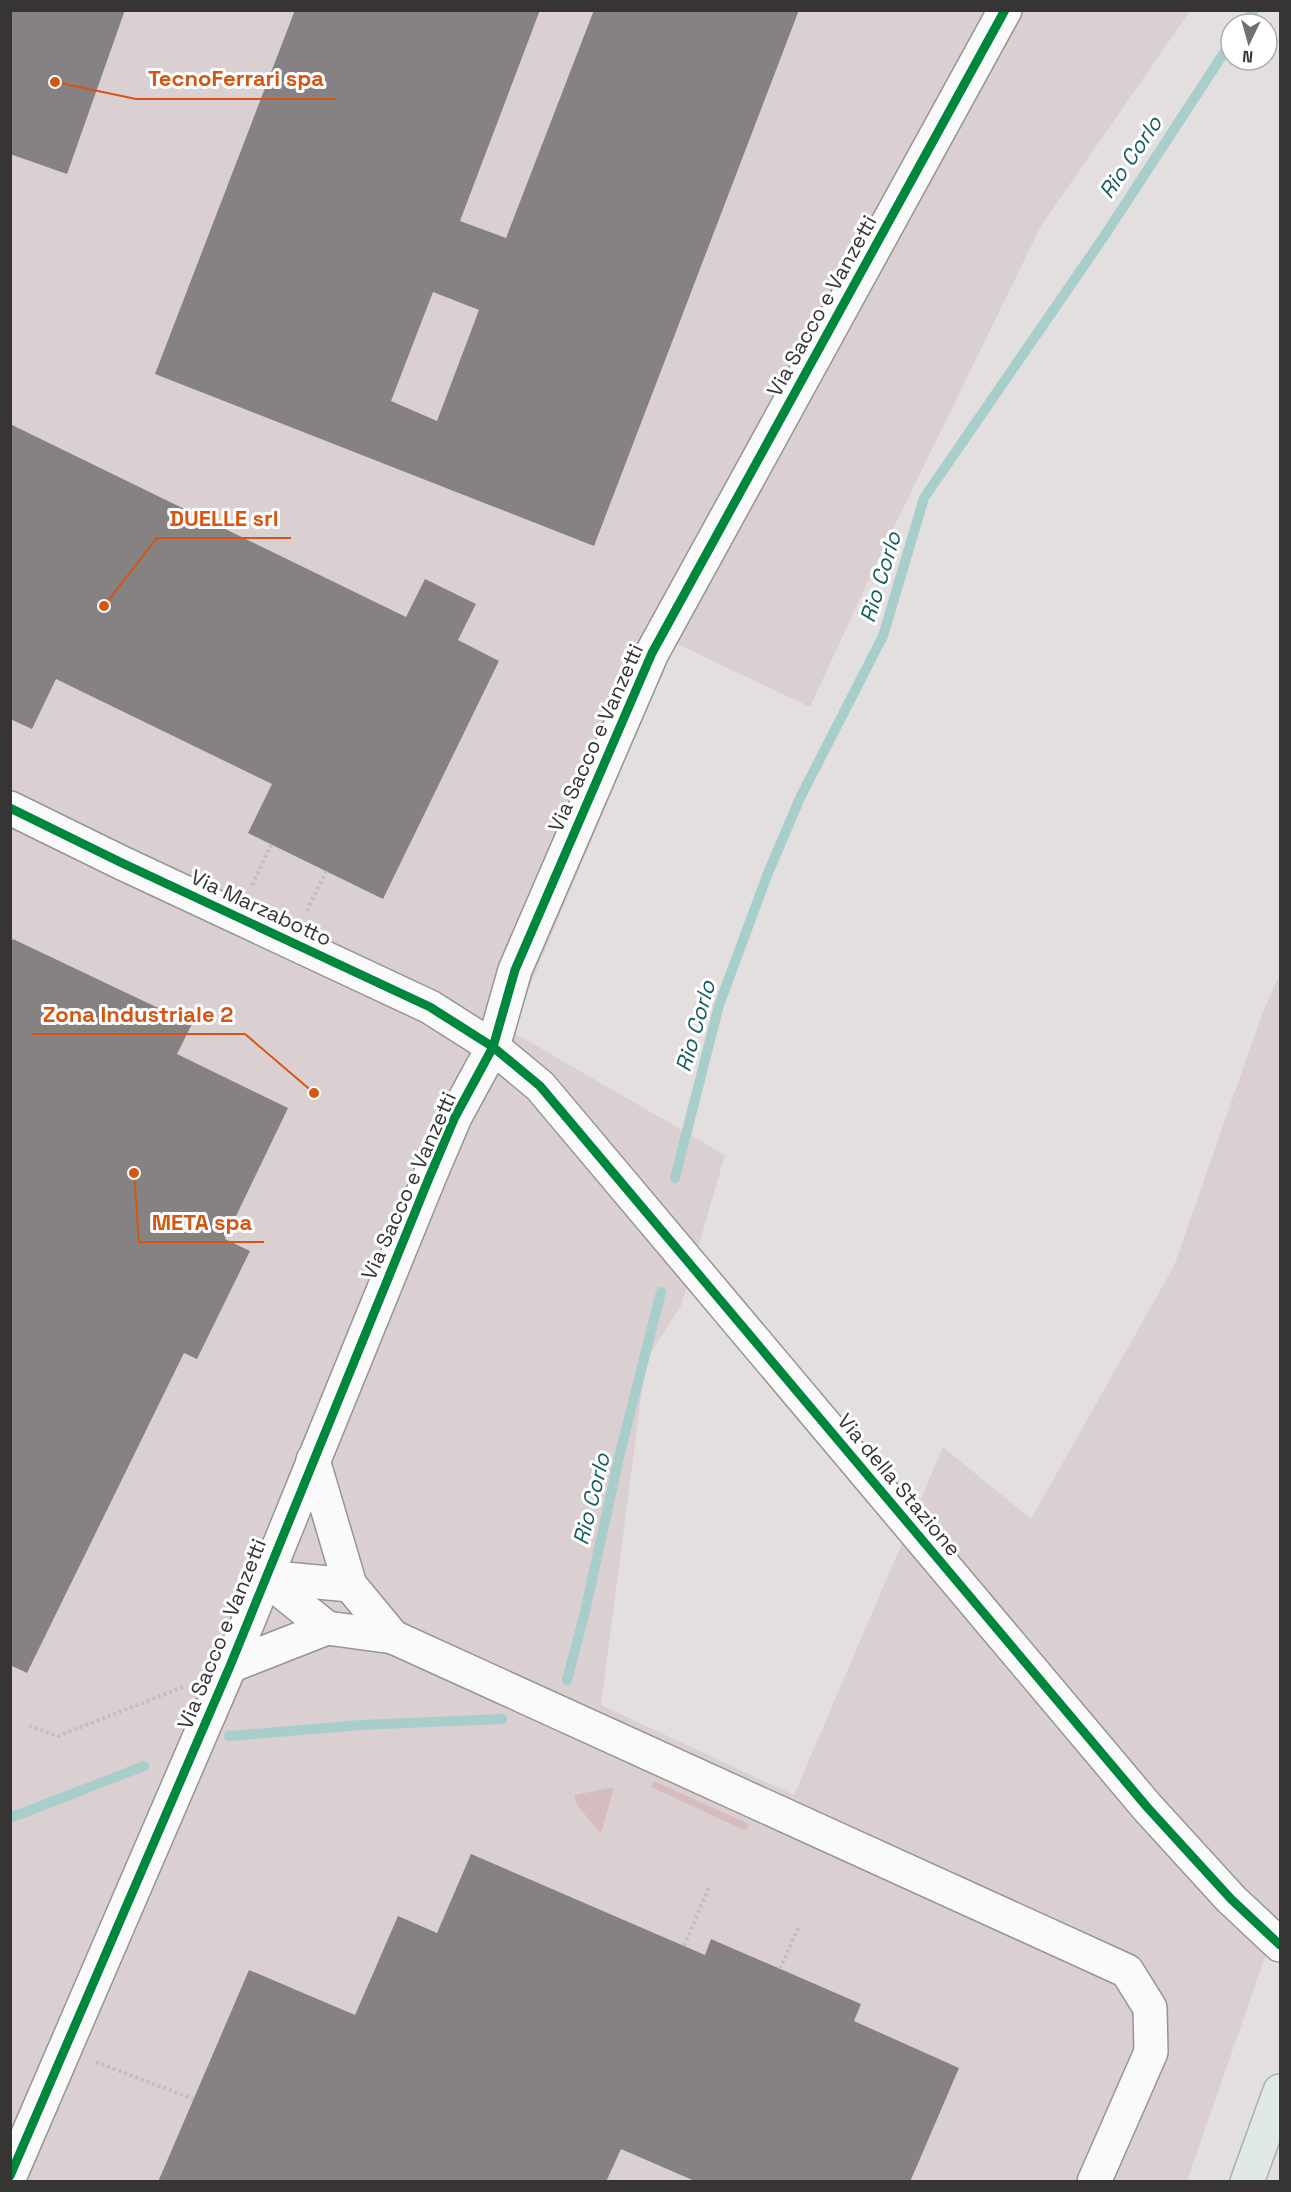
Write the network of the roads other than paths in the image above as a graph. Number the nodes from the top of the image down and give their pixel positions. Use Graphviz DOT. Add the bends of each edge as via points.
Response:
graph roads {
  1 [pos="1005,10"];
  2 [pos="10,808"];
  3 [pos="493,1047"];
  4 [pos="314,1460"];
  5 [pos="264,1577"];
  6 [pos="350,1585"];
  7 [pos="327,1628"];
  8 [pos="393,1637"];
  9 [pos="230,1666"];
  10 [pos="1281,1945"];
  11 [pos="1281,2091"];
  12 [pos="10,2176"];
  13 [pos="1094,2181"];
  14 [pos="1247,2181"];
  1 -- 3 [label="street, Via Sacco e Vanzetti" via="652,653 515,970"];
  2 -- 3 [label="street, Via Marzabotto" via="430,1007"];
  3 -- 4 [label="street, Via Sacco e Vanzetti" via="429,1178"];
  3 -- 10 [label="street, Via della Stazione" via="540,1086 1146,1807 1231,1899"];
  4 -- 5 [label="street, Via Sacco e Vanzetti"];
  4 -- 6 [label="street"];
  5 -- 6 [label="street"];
  5 -- 7 [label="street"];
  5 -- 9 [label="street, Via Sacco e Vanzetti"];
  6 -- 8 [label="street"];
  7 -- 8 [label="street"];
  7 -- 9 [label="street"];
  8 -- 13 [label="street" via="1127,1971 1150,2008 1151,2052"];
  9 -- 12 [label="street, Via Sacco e Vanzetti"];
  11 -- 14 [label="highway"];
}
